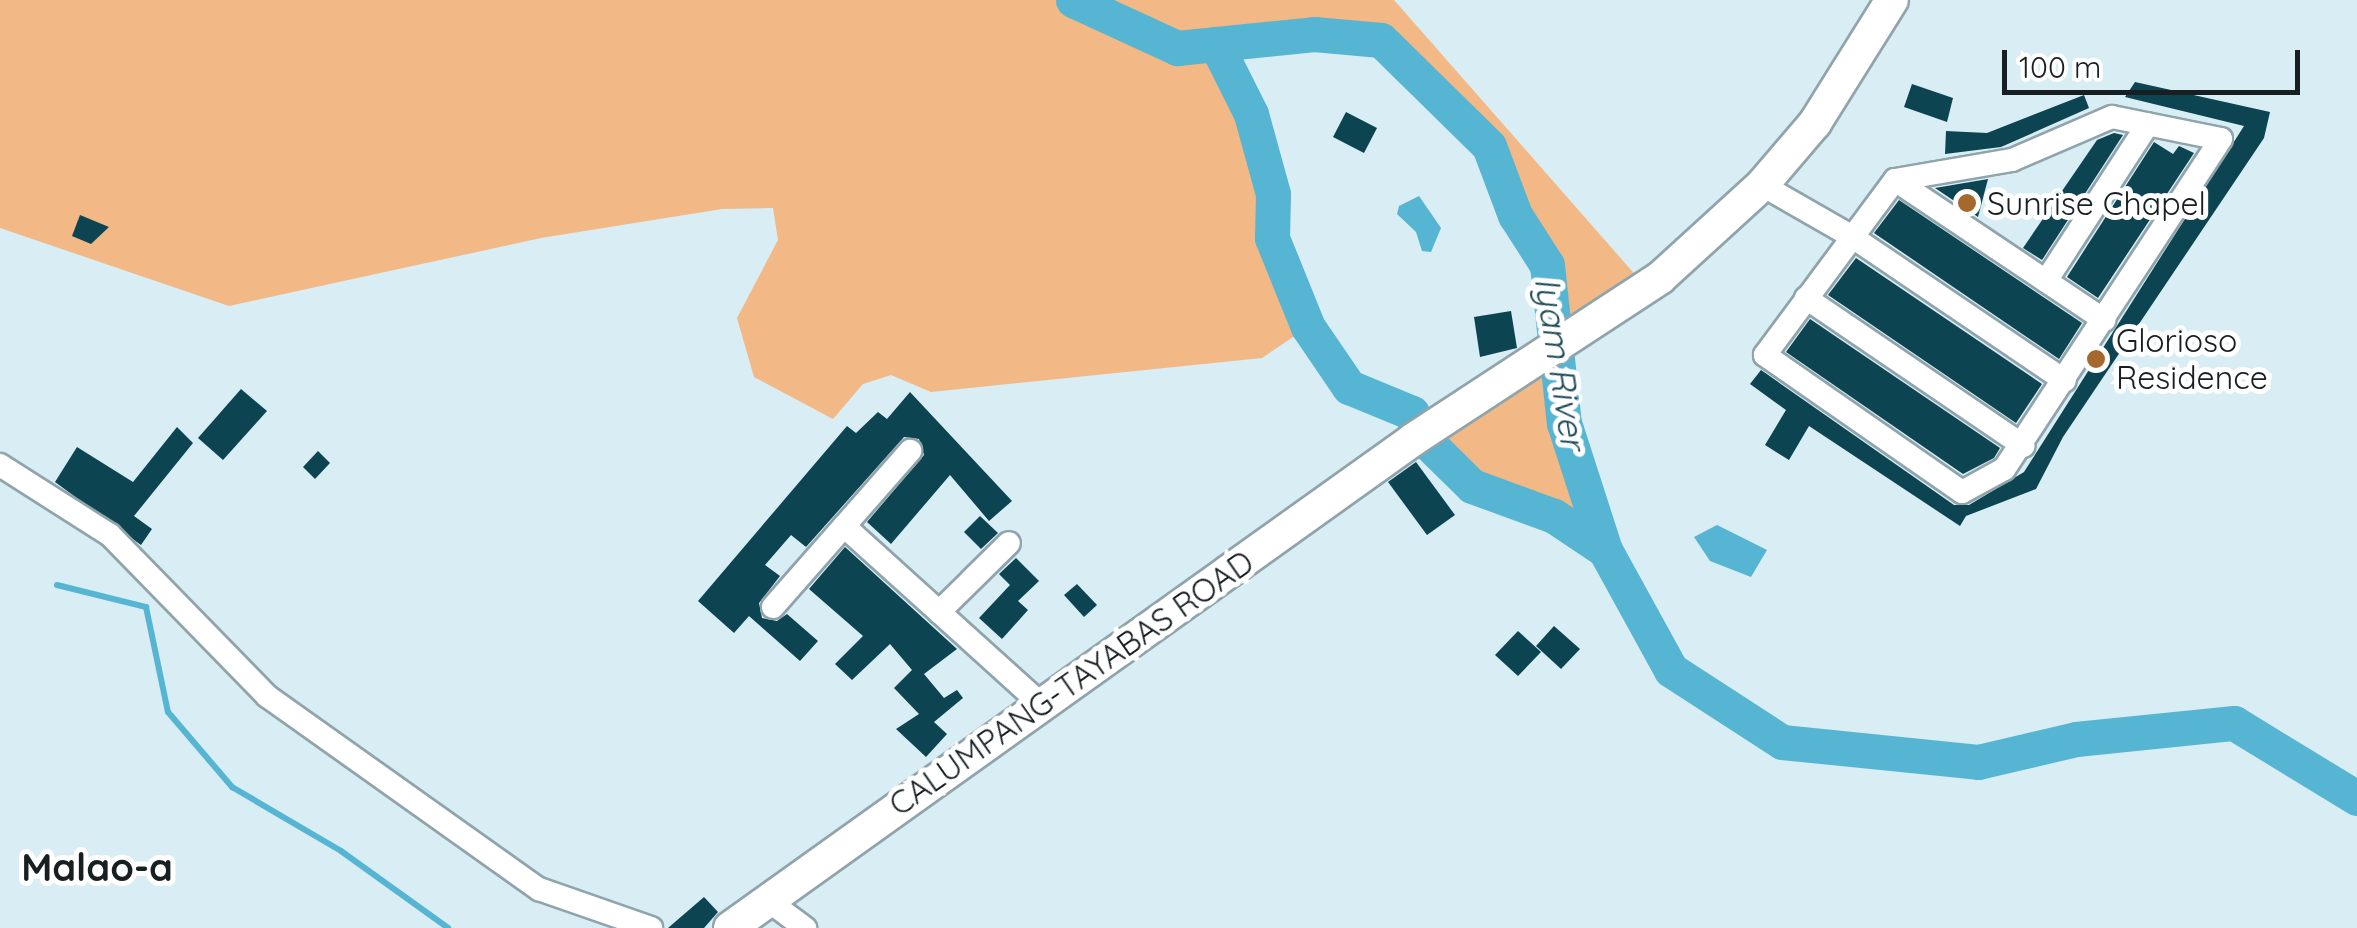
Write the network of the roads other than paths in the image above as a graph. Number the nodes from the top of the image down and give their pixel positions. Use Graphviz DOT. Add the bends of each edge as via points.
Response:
graph roads {
  1 [pos="1892,0"];
  2 [pos="2148,124"];
  3 [pos="1895,180"];
  4 [pos="1762,185"];
  5 [pos="1851,236"];
  6 [pos="2046,282"];
  7 [pos="1806,298"];
  8 [pos="2104,320"];
  9 [pos="2065,381"];
  10 [pos="2024,446"];
  11 [pos="910,451"];
  12 [pos="0,465"];
  13 [pos="844,526"];
  14 [pos="1009,543"];
  15 [pos="773,607"];
  16 [pos="939,612"];
  17 [pos="1042,705"];
  18 [pos="766,899"];
  19 [pos="651,928"];
  20 [pos="730,928"];
  21 [pos="805,928"];
  1 -- 4 [label="main road" via="1814,124"];
  2 -- 3 [label="street" via="2112,117 2012,160"];
  2 -- 6 [label="street"];
  2 -- 8 [label="street" via="2221,138"];
  3 -- 5 [label="street"];
  3 -- 6 [label="street"];
  4 -- 5 [label="street"];
  4 -- 17 [label="main road, CALUMPANG-TAYABAS ROAD" via="1660,278 1414,439"];
  5 -- 7 [label="street"];
  5 -- 9 [label="street"];
  6 -- 8 [label="street"];
  7 -- 10 [label="street"];
  7 -- 10 [label="street" via="1765,355 1962,492 2004,470"];
  8 -- 9 [label="street"];
  9 -- 10 [label="street"];
  11 -- 13 [label="street"];
  12 -- 19 [label="street" via="110,535 267,696 539,889"];
  13 -- 15 [label="street"];
  13 -- 16 [label="street"];
  14 -- 16 [label="street"];
  16 -- 17 [label="street"];
  17 -- 18 [label="main road, CALUMPANG-TAYABAS ROAD"];
  18 -- 20 [label="main road, CALUMPANG-TAYABAS ROAD"];
  18 -- 21 [label="street"];
}
